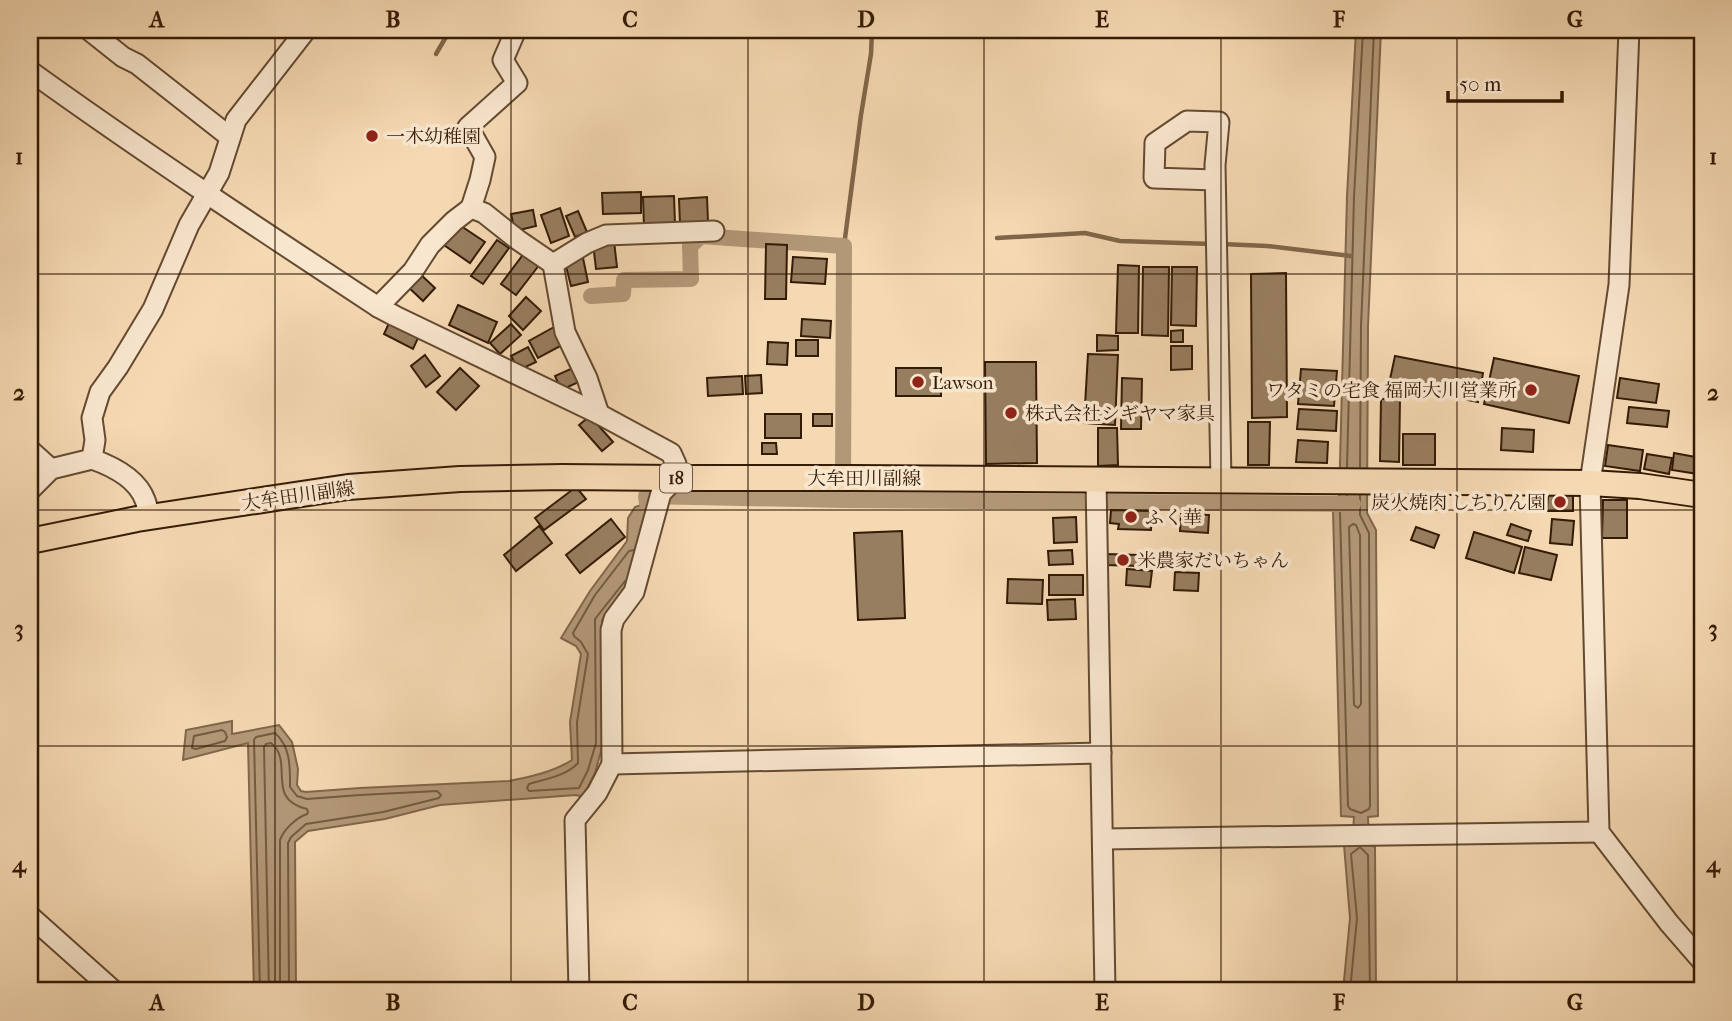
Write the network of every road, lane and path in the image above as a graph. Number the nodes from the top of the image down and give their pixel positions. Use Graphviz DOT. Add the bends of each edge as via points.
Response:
graph roads {
  1 [pos="306,30"];
  2 [pos="516,30"];
  3 [pos="1629,30"];
  4 [pos="101,33"];
  5 [pos="30,71"];
  6 [pos="230,137"];
  7 [pos="1215,180"];
  8 [pos="206,194"];
  9 [pos="471,208"];
  10 [pos="714,231"];
  11 [pos="553,264"];
  12 [pos="378,307"];
  13 [pos="599,414"];
  14 [pos="30,450"];
  15 [pos="92,458"];
  16 [pos="51,469"];
  17 [pos="1096,480"];
  18 [pos="1222,481"];
  19 [pos="1590,483"];
  20 [pos="668,486"];
  21 [pos="30,490"];
  22 [pos="1702,495"];
  23 [pos="150,516"];
  24 [pos="30,541"];
  25 [pos="1101,753"];
  26 [pos="612,764"];
  27 [pos="1600,832"];
  28 [pos="1103,839"];
  29 [pos="30,916"];
  30 [pos="1702,961"];
  31 [pos="114,991"];
  32 [pos="579,991"];
  33 [pos="1105,991"];
  1 -- 6 [label="street" via="236,120"];
  2 -- 9 [label="street" via="503,60 517,83 468,127 485,157"];
  3 -- 19 [label="street" via="1619,285"];
  4 -- 6 [label="street" via="123,57"];
  5 -- 8 [label="street"];
  6 -- 8 [label="street" via="219,173"];
  7 -- 18 [label="street"];
  8 -- 12 [label="street"];
  8 -- 15 [label="street" via="153,309 100,392 92,418 96,440"];
  9 -- 11 [label="street"];
  9 -- 12 [label="street" via="430,245 413,271"];
  10 -- 11 [label="street" via="606,235"];
  11 -- 13 [label="street" via="565,332"];
  12 -- 13 [label="street"];
  13 -- 20 [label="street" via="671,453 676,464"];
  14 -- 16 [label="street"];
  15 -- 16 [label="street"];
  15 -- 23 [label="street" via="131,479 145,497"];
  16 -- 21 [label="street"];
  17 -- 18 [label="main road, 大牟田川副線 / 18"];
  17 -- 20 [label="main road, 大牟田川副線 / 18" via="866,478"];
  17 -- 25 [label="street"];
  18 -- 19 [label="main road, 大牟田川副線 / 18"];
  19 -- 22 [label="main road, 大牟田川副線 / 18"];
  19 -- 27 [label="street"];
  20 -- 23 [label="main road, 大牟田川副線 / 18" via="562,477 460,479 360,486"];
  20 -- 26 [label="street" via="634,592 611,630"];
  23 -- 24 [label="main road, 大牟田川副線 / 18"];
  25 -- 26 [label="street"];
  25 -- 28 [label="street"];
  26 -- 32 [label="street" via="575,820"];
  27 -- 28 [label="street"];
  27 -- 30 [label="street"];
  28 -- 33 [label="street"];
  29 -- 31 [label="street"];
}
